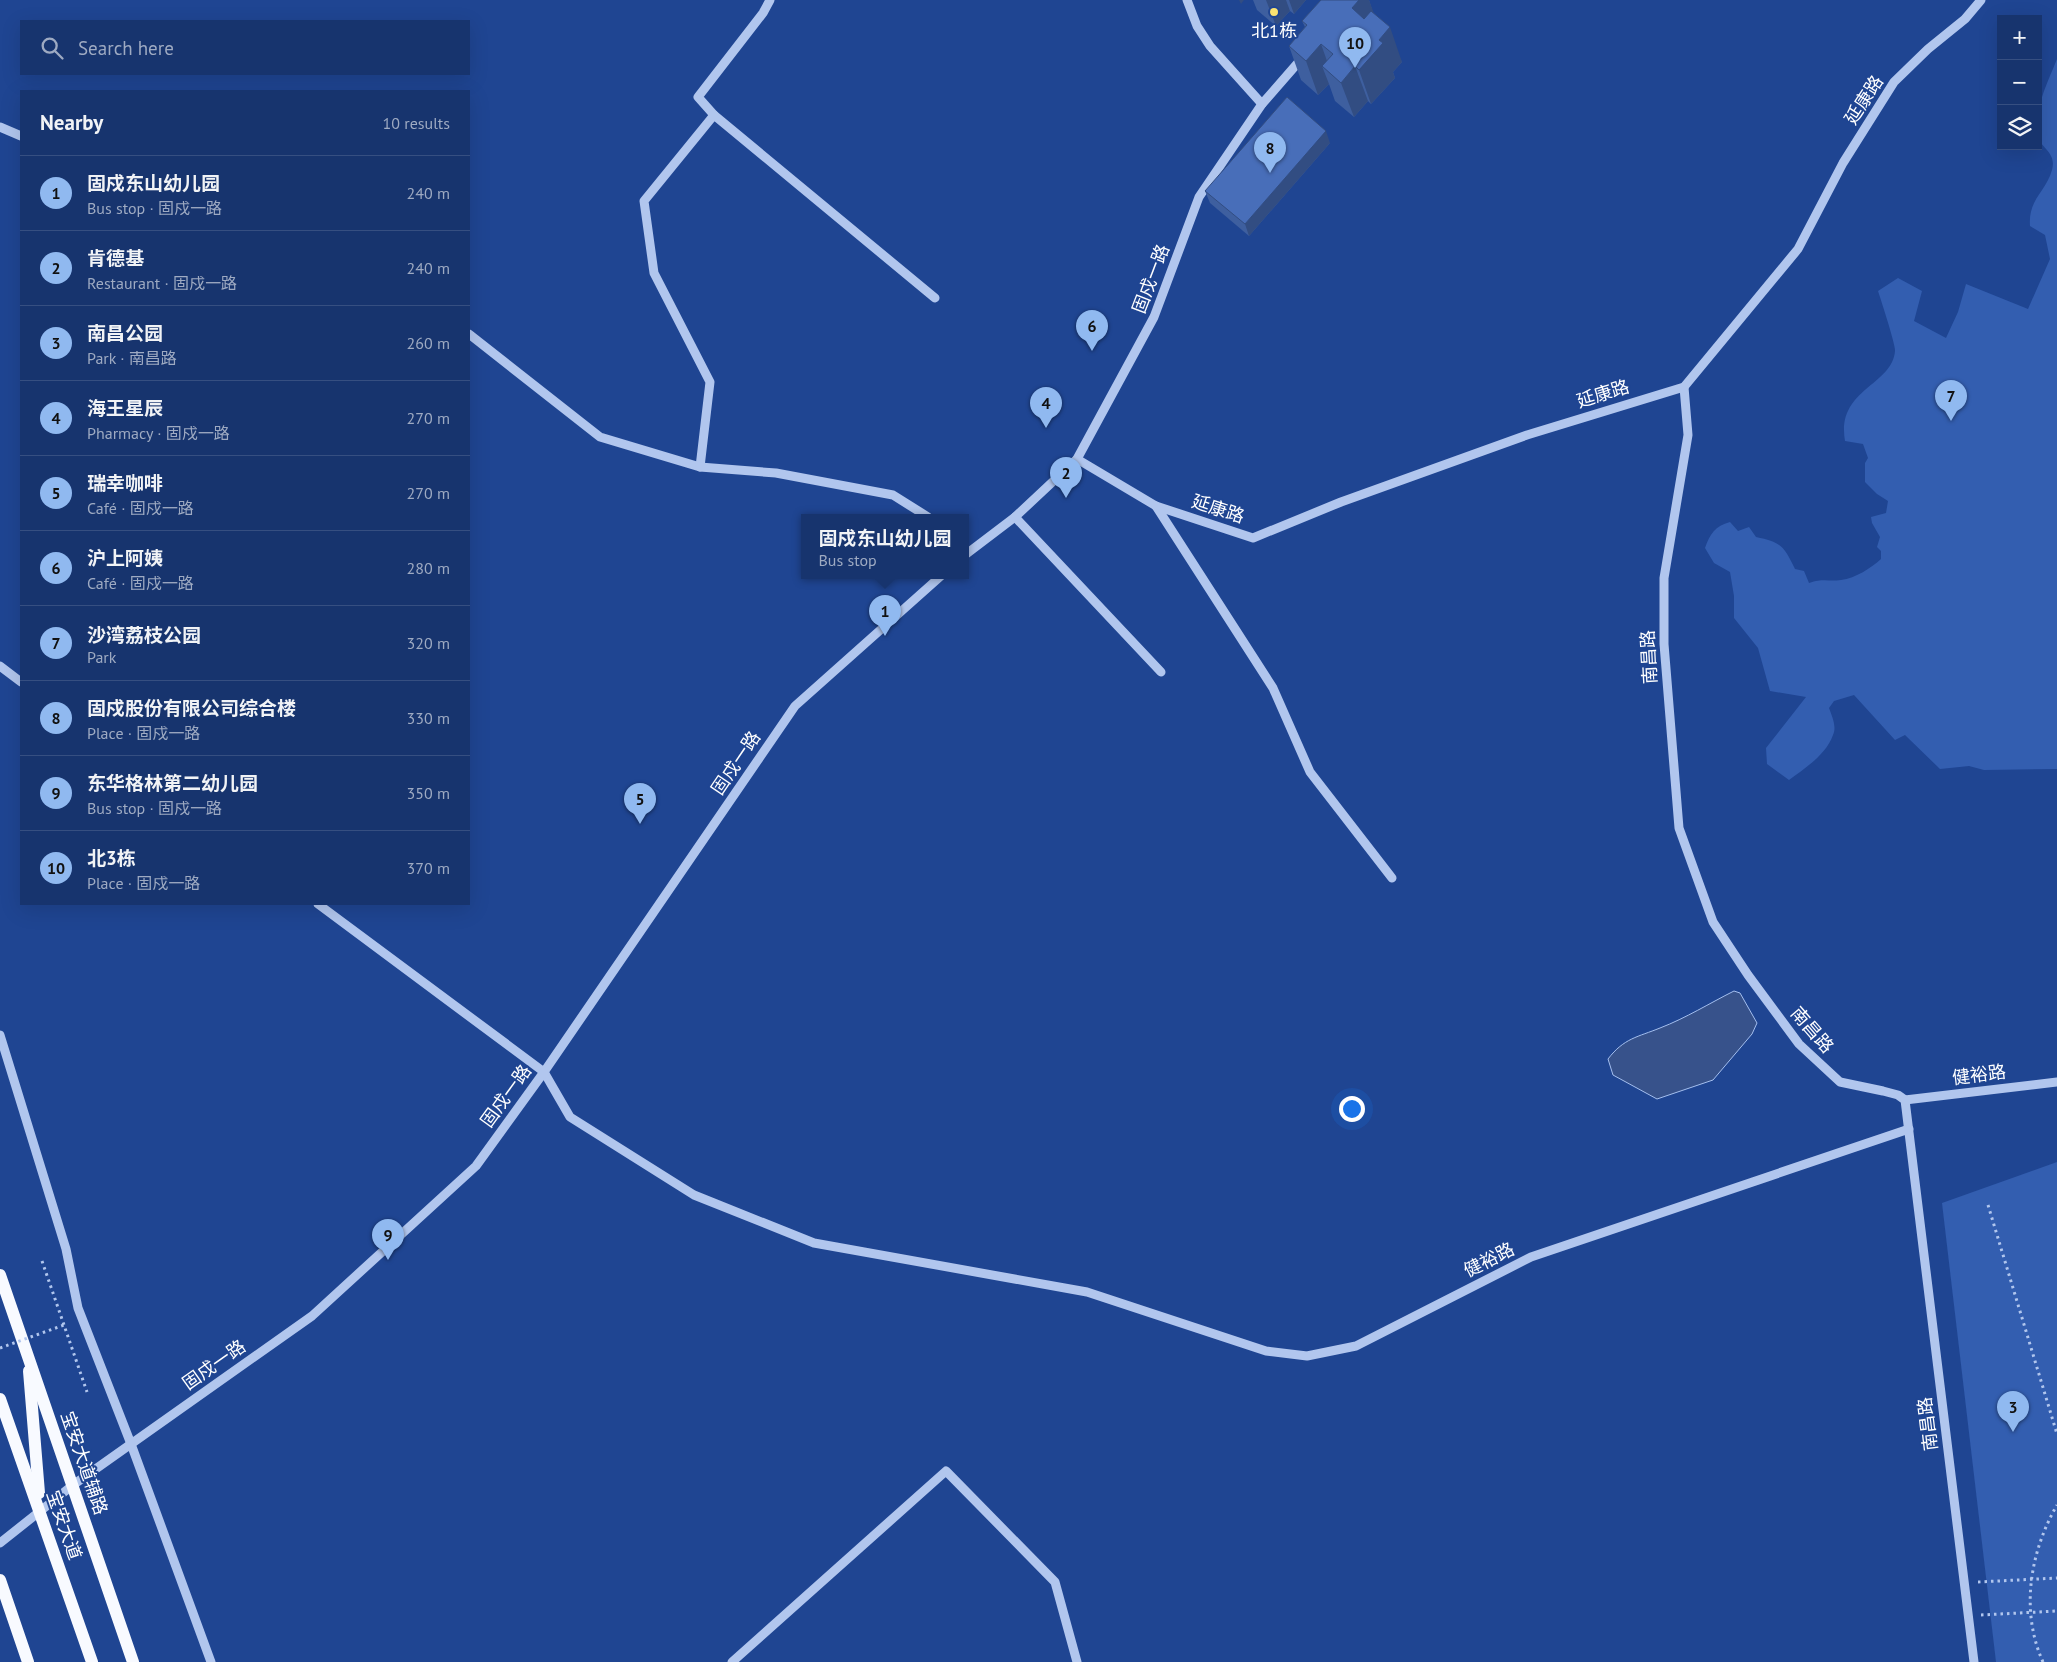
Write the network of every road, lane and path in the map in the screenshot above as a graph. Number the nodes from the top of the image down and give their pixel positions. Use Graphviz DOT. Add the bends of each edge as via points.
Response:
graph roads {
  1 [pos="770,0"];
  2 [pos="1187,0"];
  3 [pos="1981,0"];
  4 [pos="1307,52"];
  5 [pos="1262,104"];
  6 [pos="714,115"];
  7 [pos="0,127"];
  8 [pos="20,136"];
  9 [pos="935,298"];
  10 [pos="470,335"];
  11 [pos="1684,387"];
  12 [pos="1077,459"];
  13 [pos="700,467"];
  14 [pos="1156,506"];
  15 [pos="923,514"];
  16 [pos="1015,517"];
  17 [pos="969,542"];
  18 [pos="975,546"];
  19 [pos="969,551"];
  20 [pos="938,579"];
  21 [pos="0,666"];
  22 [pos="1161,672"];
  23 [pos="20,681"];
  24 [pos="1392,878"];
  25 [pos="319,905"];
  26 [pos="0,1035"];
  27 [pos="544,1072"];
  28 [pos="2057,1082"];
  29 [pos="1905,1100"];
  30 [pos="1909,1129"];
  31 [pos="1988,1205"];
  32 [pos="42,1261"];
  33 [pos="0,1275"];
  34 [pos="64,1325"];
  35 [pos="0,1348"];
  36 [pos="28,1352"];
  37 [pos="87,1392"];
  38 [pos="0,1399"];
  39 [pos="2057,1434"];
  40 [pos="131,1444"];
  41 [pos="73,1485"];
  42 [pos="2057,1505"];
  43 [pos="40,1510"];
  44 [pos="0,1543"];
  45 [pos="2057,1578"];
  46 [pos="2032,1579"];
  47 [pos="0,1580"];
  48 [pos="1964,1582"];
  49 [pos="2057,1611"];
  50 [pos="2031,1612"];
  51 [pos="1968,1615"];
  52 [pos="28,1662"];
  53 [pos="92,1662"];
  54 [pos="133,1662"];
  55 [pos="211,1662"];
  56 [pos="732,1662"];
  57 [pos="1077,1662"];
  58 [pos="1974,1662"];
  59 [pos="2043,1662"];
  1 -- 6 [label="street" via="698,97"];
  2 -- 5 [label="street" via="1197,26 1210,46"];
  3 -- 11 [label="street, 延康路" via="1965,19 1928,48 1894,82 1843,163 1798,250"];
  4 -- 5 [label="street, 固戍一路"];
  5 -- 12 [label="street, 固戍一路" via="1199,197 1154,317"];
  6 -- 9 [label="street"];
  6 -- 13 [label="street" via="644,201 654,273 710,382"];
  7 -- 8 [label="street"];
  10 -- 13 [label="street" via="600,437"];
  11 -- 14 [label="street, 延康路" via="1528,435 1341,502 1253,538"];
  11 -- 29 [label="street, 南昌路" via="1688,435 1664,578 1664,644 1679,828 1713,922 1798,1044 1840,1082 1890,1093"];
  12 -- 14 [label="street, 延康路"];
  12 -- 16 [label="street, 固戍一路"];
  13 -- 15 [label="street" via="776,474 893,495"];
  14 -- 24 [label="street" via="1274,688 1310,772"];
  16 -- 18 [label="street, 固戍一路"];
  16 -- 22 [label="street"];
  17 -- 18 [label="street"];
  18 -- 19 [label="street, 固戍一路"];
  20 -- 27 [label="street, 固戍一路" via="795,706"];
  21 -- 23 [label="street"];
  25 -- 27 [label="street"];
  26 -- 40 [label="street" via="66,1249 78,1308"];
  27 -- 30 [label="street, 健裕路" via="570,1117 694,1195 814,1243 1087,1292 1266,1351 1307,1356 1356,1346 1531,1257"];
  27 -- 40 [label="street, 固戍一路" via="476,1166 319,1309"];
  28 -- 29 [label="street, 健裕路"];
  29 -- 30 [label="street, 南昌路"];
  30 -- 48 [label="street, 南昌路"];
  31 -- 39 [label="path"];
  32 -- 34 [label="path"];
  33 -- 36 [label="main road, 宝安大道辅路"];
  34 -- 35 [label="path, bridge"];
  34 -- 37 [label="path"];
  36 -- 41 [label="main road, 宝安大道辅路"];
  36 -- 43 [label="main road"];
  38 -- 43 [label="main road, 宝安大道"];
  40 -- 41 [label="street, 固戍一路"];
  40 -- 55 [label="street"];
  41 -- 43 [label="street, 固戍一路"];
  41 -- 54 [label="main road, 宝安大道辅路"];
  42 -- 46 [label="path" via="2041,1538"];
  43 -- 44 [label="street, 固戍一路"];
  43 -- 53 [label="main road, 宝安大道"];
  45 -- 46 [label="path"];
  46 -- 48 [label="path"];
  46 -- 50 [label="path"];
  47 -- 52 [label="main road"];
  48 -- 51 [label="street, 南昌路"];
  49 -- 50 [label="path"];
  50 -- 51 [label="path"];
  50 -- 59 [label="path"];
  51 -- 58 [label="street, 南昌路"];
  56 -- 57 [label="street" via="946,1471 1055,1582"];
}
